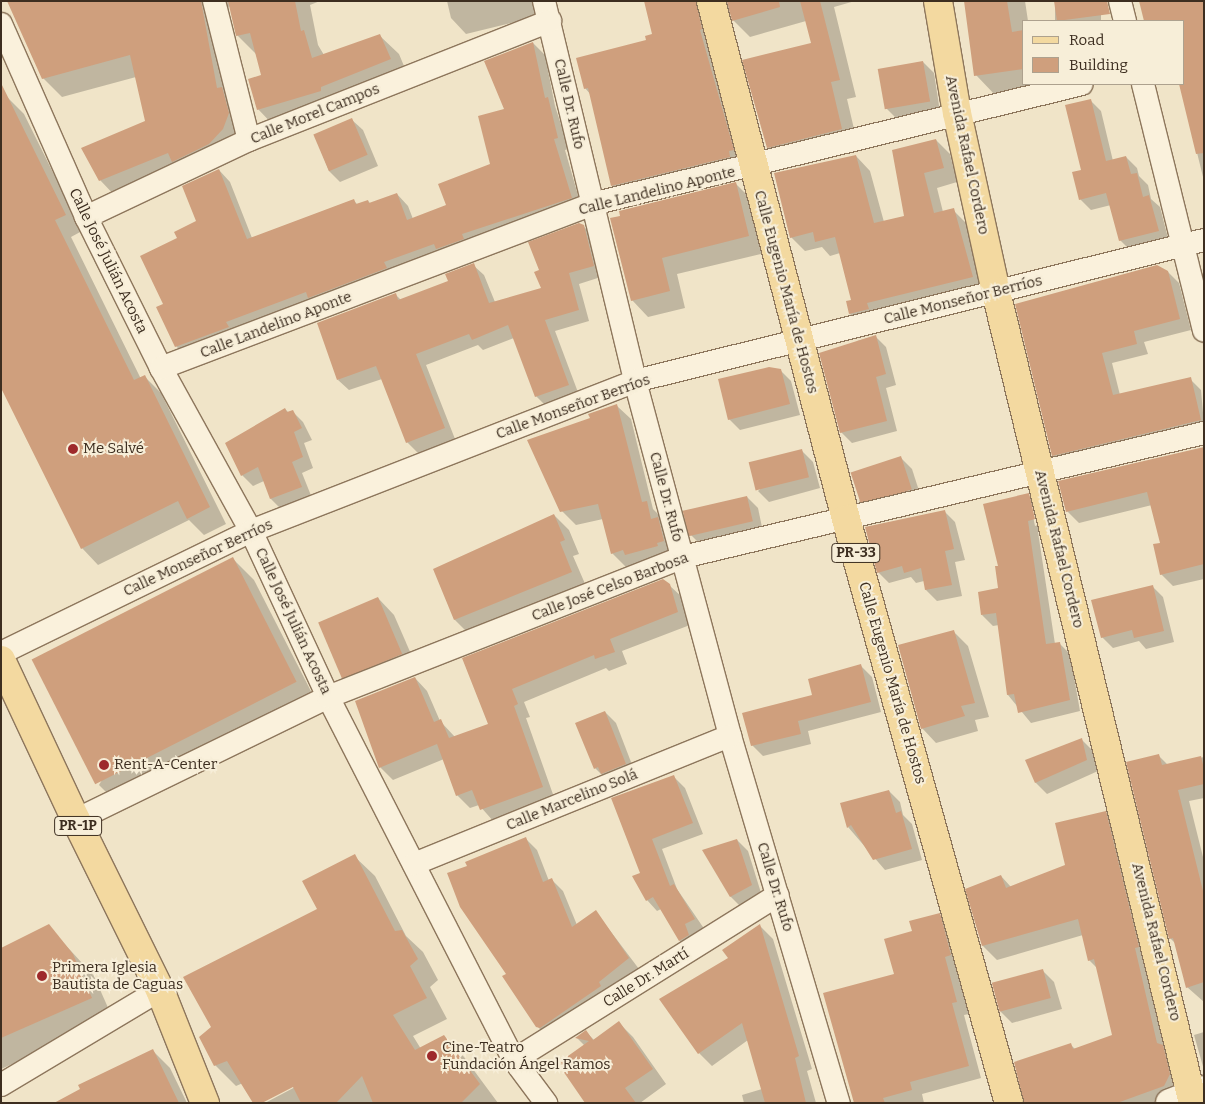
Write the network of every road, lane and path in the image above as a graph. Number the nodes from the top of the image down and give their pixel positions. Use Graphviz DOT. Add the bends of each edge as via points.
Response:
graph roads {
  1 [pos="214,1"];
  2 [pos="711,1"];
  3 [pos="938,1"];
  4 [pos="1120,1"];
  5 [pos="547,11"];
  6 [pos="1125,20"];
  7 [pos="1,24"];
  8 [pos="1078,85"];
  9 [pos="1143,85"];
  10 [pos="957,113"];
  11 [pos="249,140"];
  12 [pos="753,167"];
  13 [pos="592,204"];
  14 [pos="86,217"];
  15 [pos="1193,242"];
  16 [pos="996,292"];
  17 [pos="1204,330"];
  18 [pos="799,341"];
  19 [pos="161,368"];
  20 [pos="635,381"];
  21 [pos="1204,433"];
  22 [pos="1041,472"];
  23 [pos="846,519"];
  24 [pos="251,531"];
  25 [pos="683,557"];
  26 [pos="1,653"];
  27 [pos="1,660"];
  28 [pos="328,697"];
  29 [pos="730,736"];
  30 [pos="76,820"];
  31 [pos="414,864"];
  32 [pos="778,895"];
  33 [pos="160,990"];
  34 [pos="514,1060"];
  35 [pos="1,1085"];
  36 [pos="1190,1097"];
  37 [pos="205,1103"];
  38 [pos="546,1103"];
  39 [pos="839,1103"];
  40 [pos="1009,1103"];
  1 -- 11 [label="street"];
  2 -- 12 [label="main road, Calle Eugenio María de Hostos / PR-33"];
  3 -- 10 [label="main road, Avenida Rafael Cordero"];
  4 -- 6 [label="street"];
  5 -- 11 [label="street, Calle Morel Campos"];
  5 -- 13 [label="street, Calle Dr. Rufo"];
  7 -- 14 [label="street, Calle José Julián Acosta"];
  8 -- 10 [label="street, Calle Landelino Aponte"];
  9 -- 15 [label="street"];
  10 -- 12 [label="street, Calle Landelino Aponte"];
  10 -- 16 [label="main road, Avenida Rafael Cordero"];
  11 -- 14 [label="street, Calle Morel Campos"];
  12 -- 13 [label="street, Calle Landelino Aponte"];
  12 -- 18 [label="main road, Calle Eugenio María de Hostos / PR-33"];
  13 -- 19 [label="street, Calle Landelino Aponte"];
  13 -- 20 [label="street, Calle Dr. Rufo"];
  14 -- 19 [label="street, Calle José Julián Acosta"];
  15 -- 16 [label="street, Calle Monseñor Berríos"];
  15 -- 17 [label="street"];
  16 -- 18 [label="street, Calle Monseñor Berríos"];
  16 -- 22 [label="main road, Avenida Rafael Cordero"];
  18 -- 20 [label="street, Calle Monseñor Berríos"];
  18 -- 23 [label="main road, Calle Eugenio María de Hostos / PR-33"];
  19 -- 24 [label="street, Calle José Julián Acosta"];
  20 -- 24 [label="street, Calle Monseñor Berríos"];
  20 -- 25 [label="street, Calle Dr. Rufo"];
  21 -- 22 [label="street, Calle José Celso Barbosa"];
  22 -- 23 [label="street, Calle José Celso Barbosa"];
  22 -- 36 [label="main road, Avenida Rafael Cordero"];
  23 -- 25 [label="street, Calle José Celso Barbosa"];
  23 -- 40 [label="main road, Calle Eugenio María de Hostos / PR-33"];
  24 -- 26 [label="street, Calle Monseñor Berríos"];
  24 -- 28 [label="street, Calle José Julián Acosta"];
  25 -- 28 [label="street, Calle José Celso Barbosa"];
  25 -- 29 [label="street, Calle Dr. Rufo"];
  27 -- 30 [label="main road, PR-1P"];
  28 -- 30 [label="street, Calle José Celso Barbosa"];
  28 -- 31 [label="street, Calle José Julián Acosta"];
  29 -- 31 [label="street, Calle Marcelino Solá"];
  29 -- 32 [label="street, Calle Dr. Rufo"];
  30 -- 33 [label="main road, PR-1P"];
  31 -- 34 [label="street, Calle José Julián Acosta"];
  32 -- 34 [label="street, Calle Dr. Martí"];
  32 -- 39 [label="street, Calle Dr. Rufo"];
  33 -- 35 [label="street"];
  33 -- 37 [label="main road, PR-1P"];
  34 -- 38 [label="street, Calle José Julián Acosta"];
}
